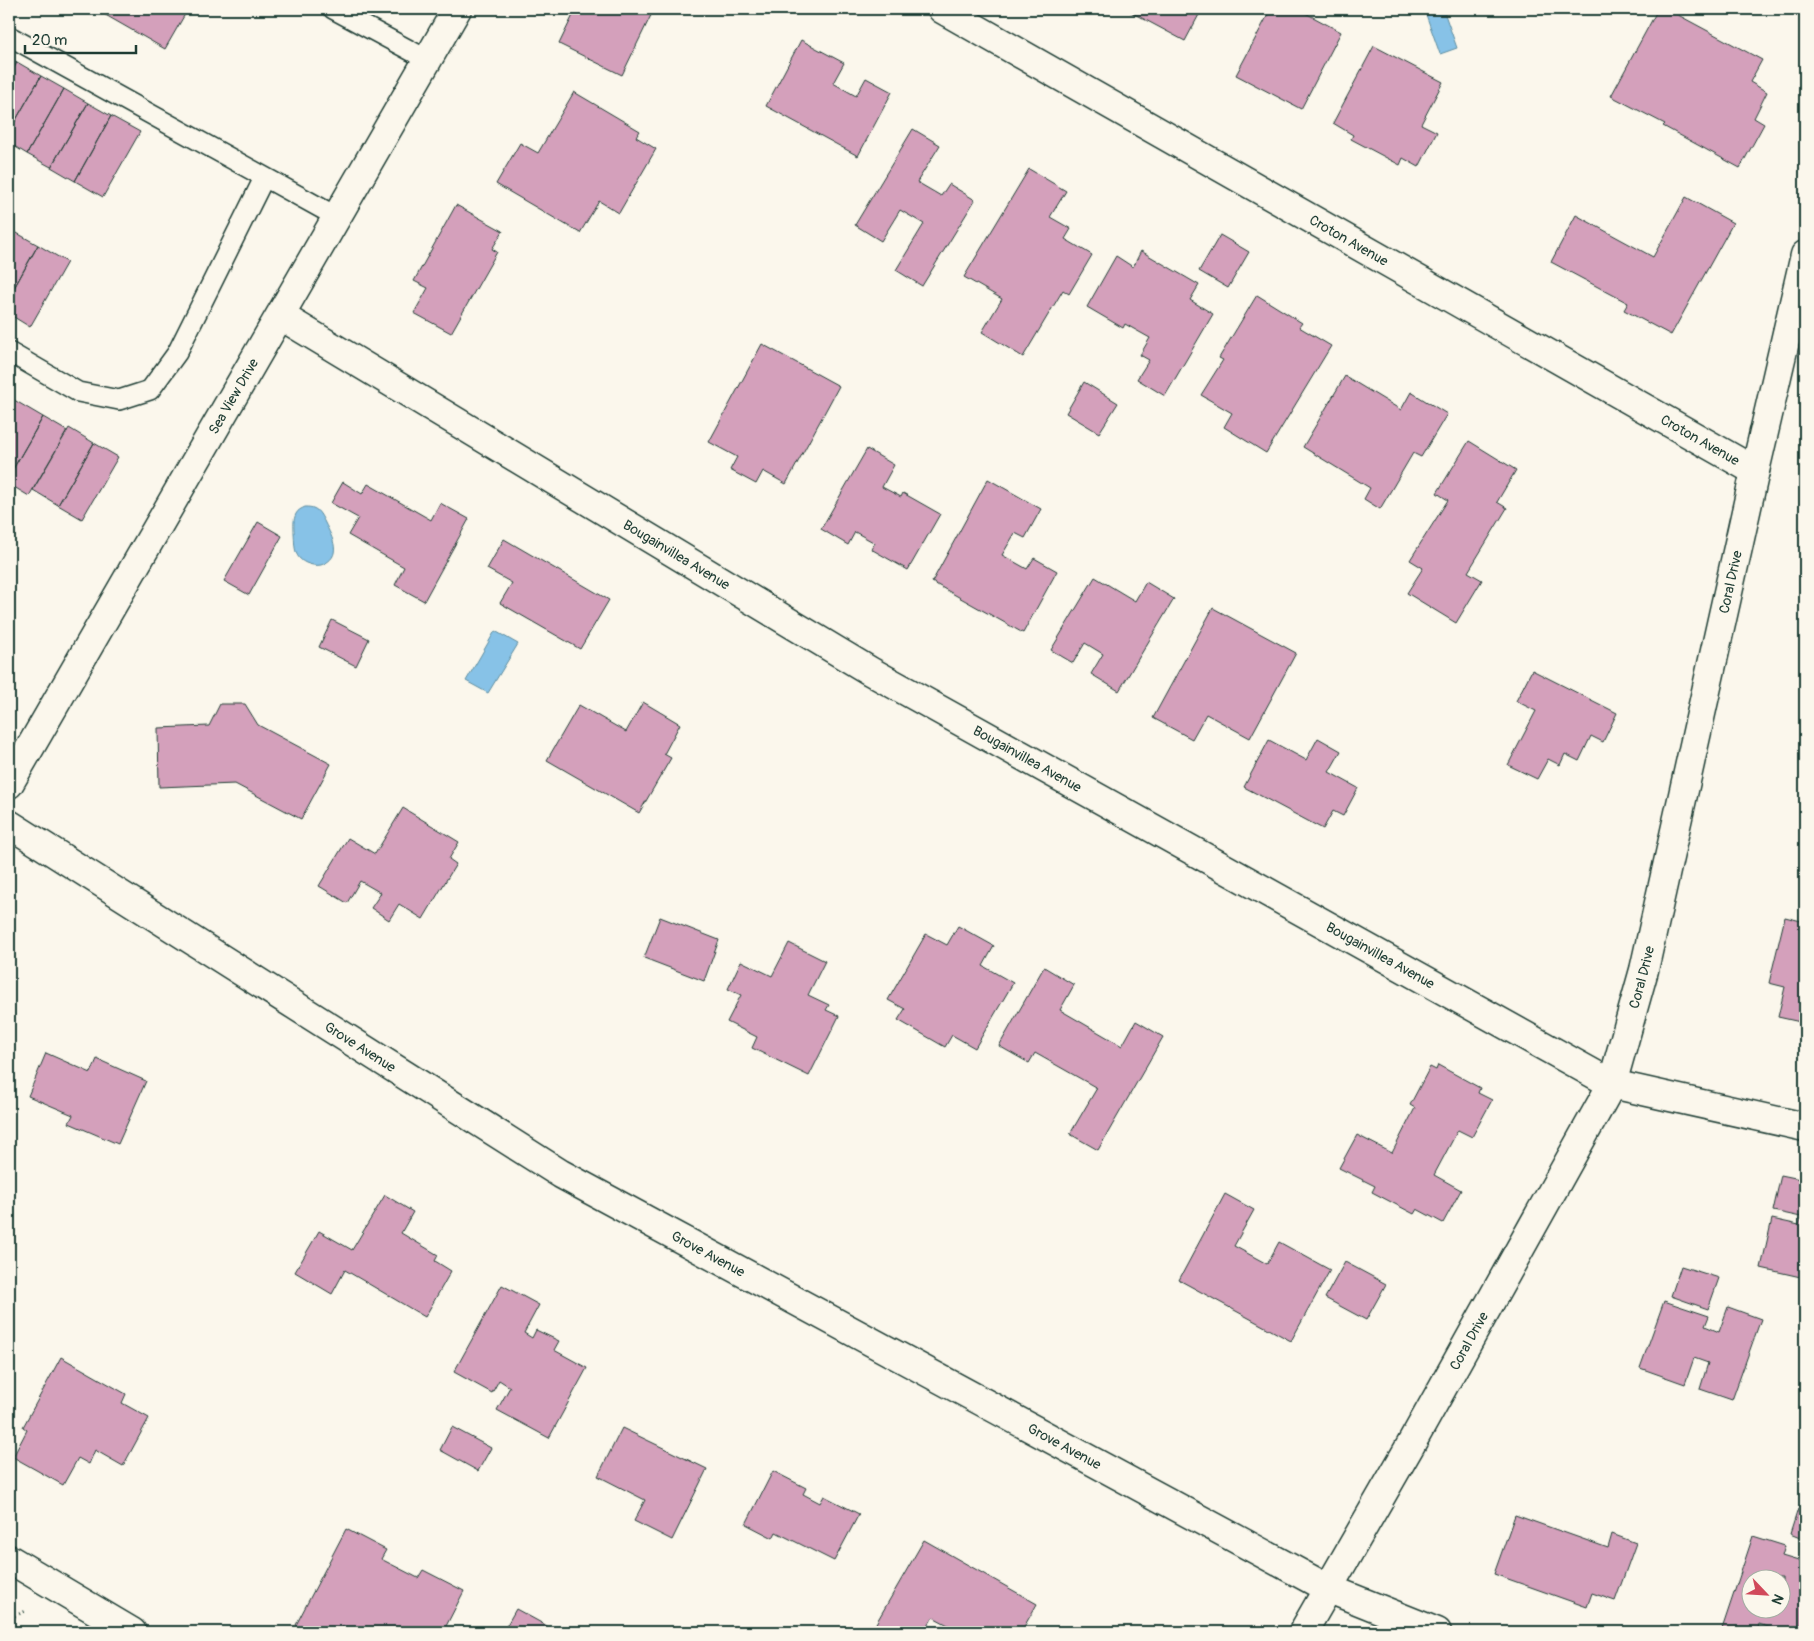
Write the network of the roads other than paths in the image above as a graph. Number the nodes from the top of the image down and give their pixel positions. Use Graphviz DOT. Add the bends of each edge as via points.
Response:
graph roads {
  1 [pos="333,9"];
  2 [pos="457,9"];
  3 [pos="942,9"];
  4 [pos="9,36"];
  5 [pos="428,60"];
  6 [pos="264,178"];
  7 [pos="337,217"];
  8 [pos="1805,255"];
  9 [pos="281,316"];
  10 [pos="9,352"];
  11 [pos="1755,471"];
  12 [pos="9,784"];
  13 [pos="9,824"];
  14 [pos="1612,1084"];
  15 [pos="1805,1127"];
  16 [pos="9,1559"];
  17 [pos="1327,1588"];
  18 [pos="132,1632"];
  19 [pos="1303,1632"];
  20 [pos="1437,1632"];
  1 -- 5 [label="lane"];
  2 -- 5 [label="street, Sea View Drive"];
  3 -- 11 [label="street, Croton Avenue"];
  4 -- 6 [label="lane"];
  5 -- 7 [label="street, Sea View Drive"];
  6 -- 7 [label="lane"];
  6 -- 10 [label="lane" via="177,353 150,390 119,400 78,392"];
  7 -- 9 [label="street, Sea View Drive"];
  8 -- 11 [label="street, Coral Drive"];
  9 -- 12 [label="street, Sea View Drive"];
  9 -- 14 [label="street, Bougainvillea Avenue" via="870,671"];
  11 -- 14 [label="street, Coral Drive" via="1644,970"];
  13 -- 17 [label="street, Grove Avenue" via="560,1174"];
  14 -- 15 [label="street, Bougainvillea Avenue"];
  14 -- 17 [label="street, Coral Drive"];
  16 -- 18 [label="street"];
  17 -- 19 [label="street, Coral Drive"];
  17 -- 20 [label="street, Grove Avenue"];
}
